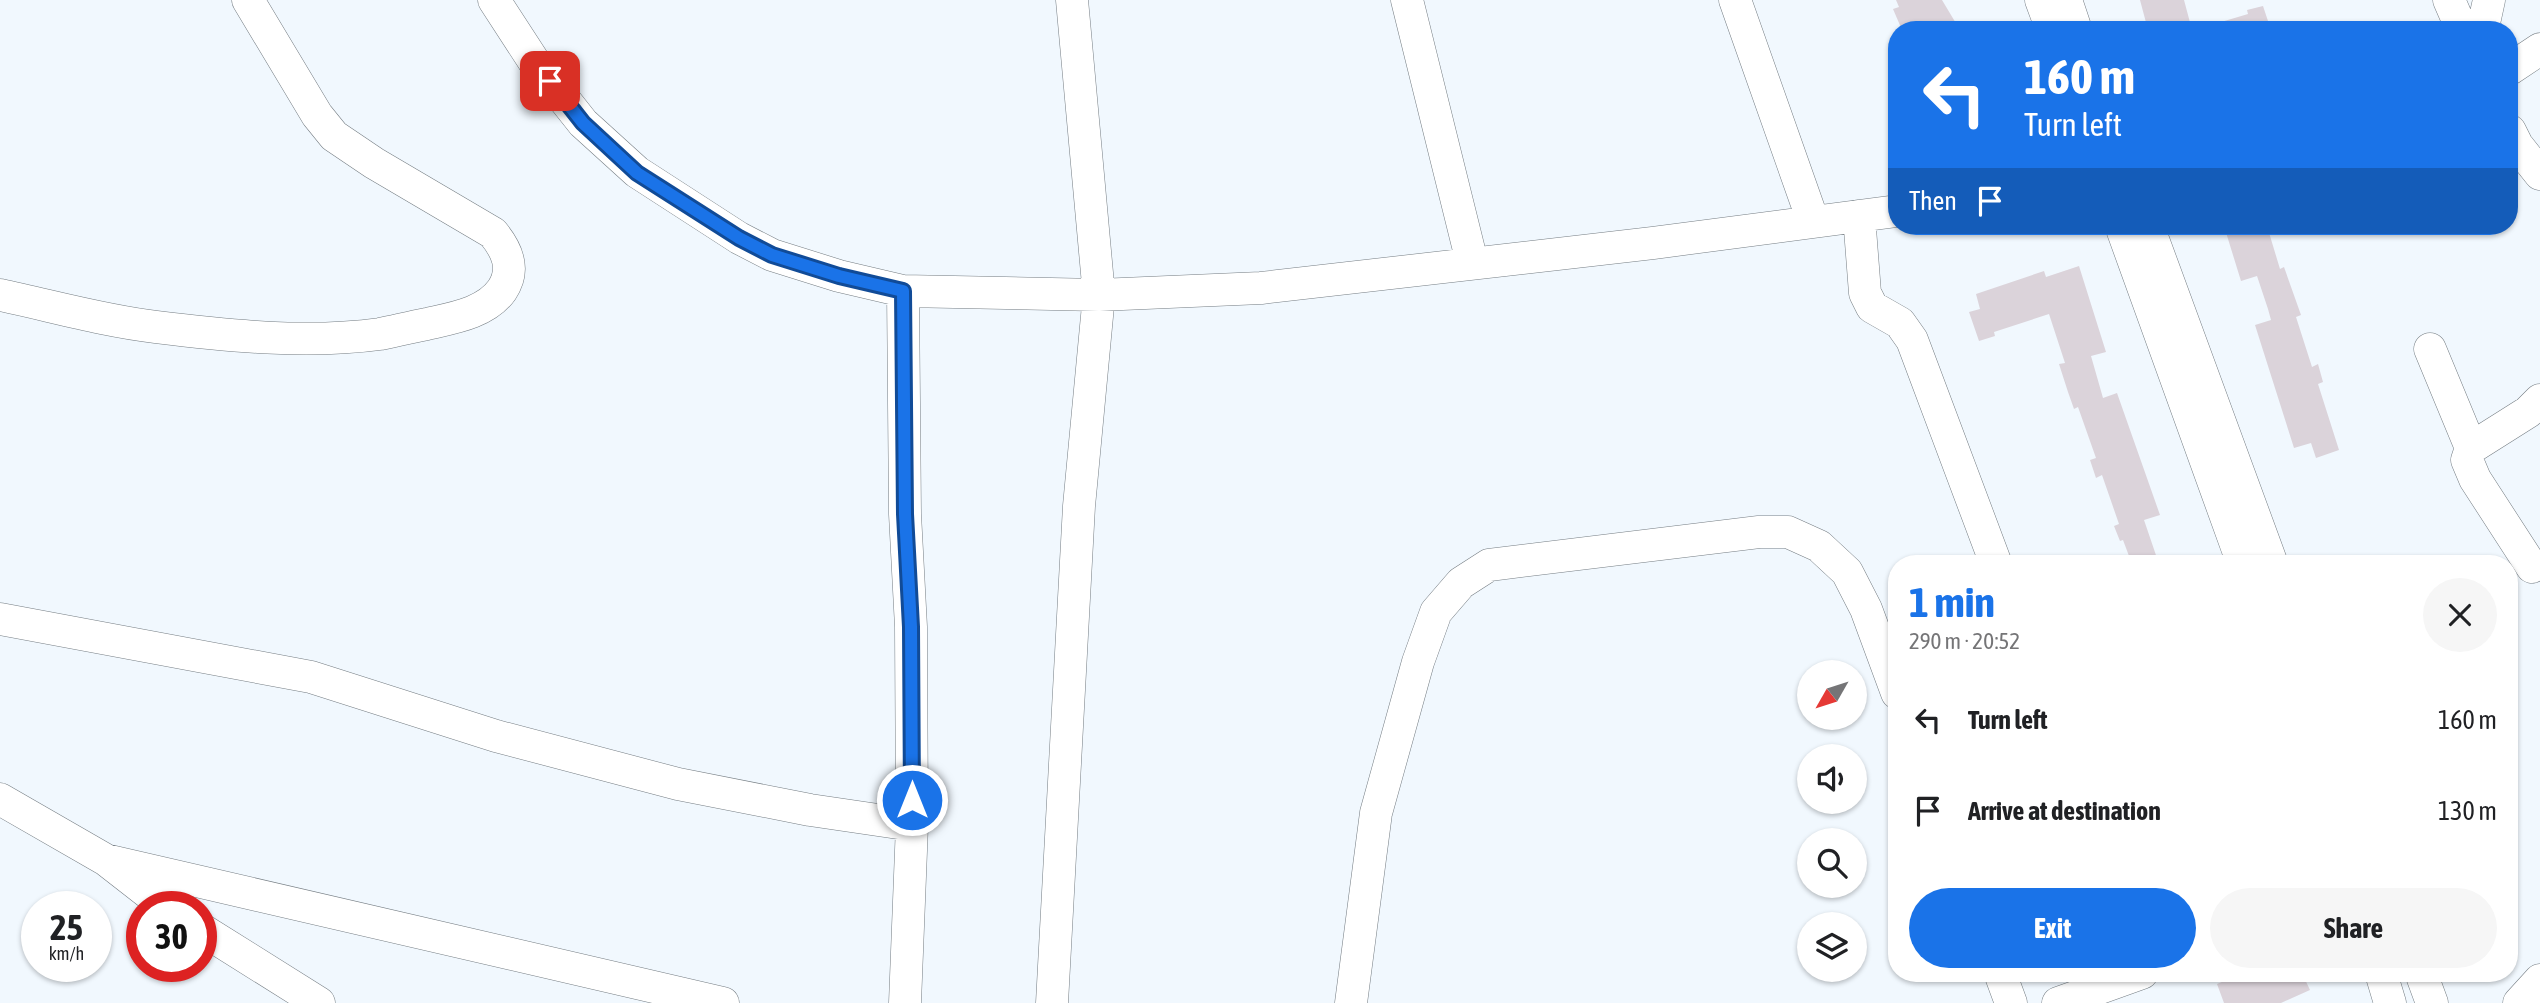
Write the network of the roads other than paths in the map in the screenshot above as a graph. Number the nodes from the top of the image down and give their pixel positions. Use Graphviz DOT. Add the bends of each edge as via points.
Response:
graph roads {
  1 [pos="248,0"];
  2 [pos="494,0"];
  3 [pos="1072,0"];
  4 [pos="1407,0"];
  5 [pos="1735,0"];
  6 [pos="2041,0"];
  7 [pos="2066,0"];
  8 [pos="2449,0"];
  9 [pos="2489,0"];
  10 [pos="2049,21"];
  11 [pos="2073,21"];
  12 [pos="2458,21"];
  13 [pos="2484,21"];
  14 [pos="2540,49"];
  15 [pos="2518,64"];
  16 [pos="2518,146"];
  17 [pos="2540,174"];
  18 [pos="1888,212"];
  19 [pos="1859,216"];
  20 [pos="1813,221"];
  21 [pos="2124,235"];
  22 [pos="2151,235"];
  23 [pos="1472,262"];
  24 [pos="903,291"];
  25 [pos="0,295"];
  26 [pos="1099,295"];
  27 [pos="2430,349"];
  28 [pos="2540,400"];
  29 [pos="2471,448"];
  30 [pos="1993,555"];
  31 [pos="2240,555"];
  32 [pos="2269,555"];
  33 [pos="2532,567"];
  34 [pos="0,619"];
  35 [pos="1888,669"];
  36 [pos="0,799"];
  37 [pos="912,825"];
  38 [pos="107,860"];
  39 [pos="146,891"];
  40 [pos="217,939"];
  41 [pos="2540,980"];
  42 [pos="2003,982"];
  43 [pos="2116,982"];
  44 [pos="2384,982"];
  45 [pos="2424,982"];
  46 [pos="320,1003"];
  47 [pos="723,1003"];
  48 [pos="905,1003"];
  49 [pos="1052,1003"];
  50 [pos="1351,1003"];
  51 [pos="2011,1003"];
  52 [pos="2058,1003"];
  53 [pos="2390,1003"];
  54 [pos="2432,1003"];
  55 [pos="2519,1003"];
  1 -- 25 [label="street" via="334,136 493,233 506,248 510,266 506,284 495,300 472,312 379,334 303,338 154,327"];
  2 -- 24 [label="street" via="533,60 583,123 637,173 772,255"];
  3 -- 26 [label="street"];
  4 -- 23 [label="street"];
  5 -- 20 [label="street"];
  6 -- 10 [label="street"];
  7 -- 11 [label="street"];
  8 -- 12 [label="street"];
  9 -- 13 [label="street"];
  14 -- 15 [label="street"];
  16 -- 17 [label="street"];
  18 -- 19 [label="street"];
  19 -- 20 [label="street"];
  19 -- 30 [label="street" via="1865,293 1872,307 1900,323 1912,340"];
  20 -- 23 [label="street"];
  21 -- 31 [label="street"];
  22 -- 32 [label="street"];
  23 -- 26 [label="street" via="1261,288"];
  24 -- 26 [label="street"];
  24 -- 37 [label="street"];
  26 -- 49 [label="street" via="1079,506"];
  27 -- 29 [label="street"];
  28 -- 29 [label="street"];
  29 -- 33 [label="street" via="2467,460 2475,478"];
  34 -- 37 [label="street" via="311,677 496,736 678,784"];
  35 -- 50 [label="street" via="1847,572 1819,547 1788,532 1489,565 1461,583 1436,612 1418,663 1376,813"];
  36 -- 38 [label="street"];
  37 -- 48 [label="street"];
  38 -- 39 [label="street"];
  38 -- 47 [label="street"];
  40 -- 46 [label="street"];
  41 -- 55 [label="street"];
  42 -- 51 [label="street"];
  43 -- 52 [label="street"];
  44 -- 53 [label="street"];
  45 -- 54 [label="street"];
}
